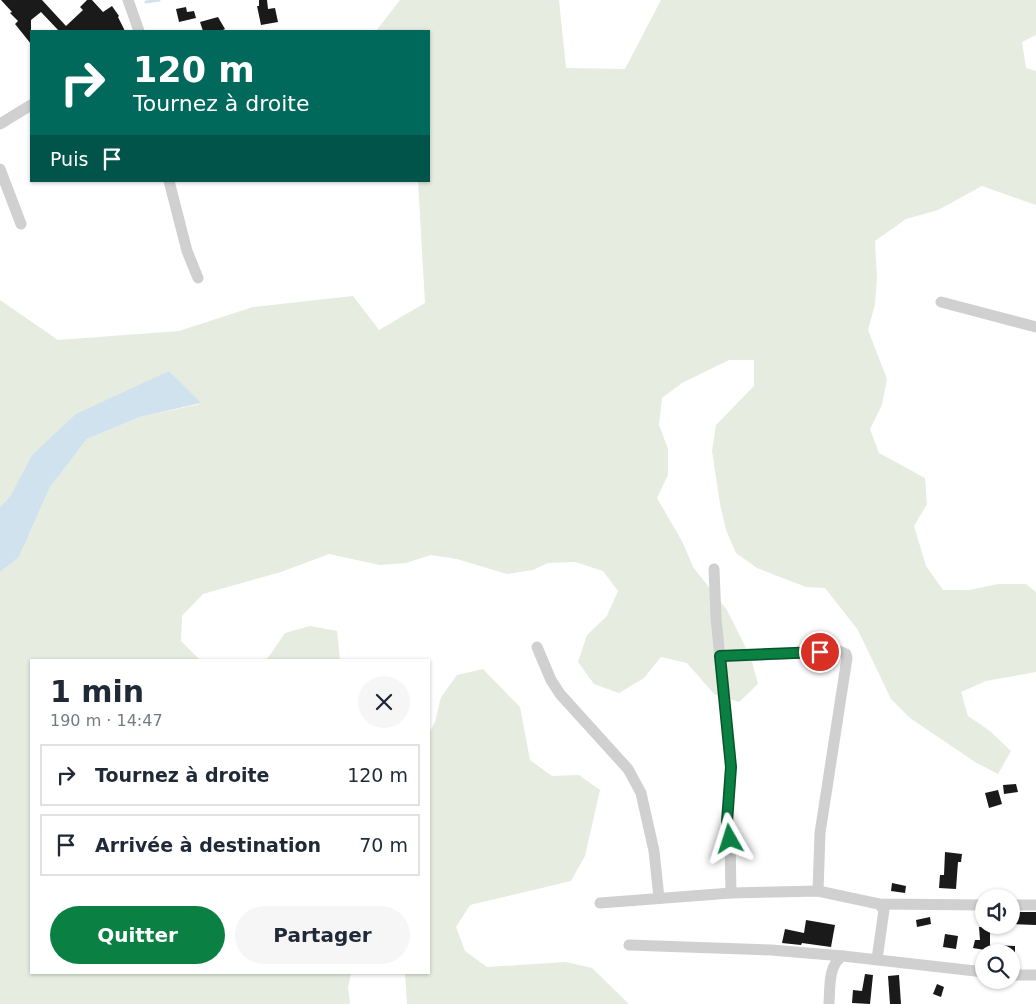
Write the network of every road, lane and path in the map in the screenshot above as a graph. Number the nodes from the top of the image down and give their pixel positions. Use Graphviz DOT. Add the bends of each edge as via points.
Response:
graph roads {
  1 [pos="128,0"];
  2 [pos="139,30"];
  3 [pos="30,106"];
  4 [pos="0,124"];
  5 [pos="0,170"];
  6 [pos="169,182"];
  7 [pos="21,224"];
  8 [pos="198,278"];
  9 [pos="941,302"];
  10 [pos="1036,327"];
  11 [pos="714,569"];
  12 [pos="537,647"];
  13 [pos="720,656"];
  14 [pos="818,892"];
  15 [pos="731,893"];
  16 [pos="659,898"];
  17 [pos="600,903"];
  18 [pos="879,904"];
  19 [pos="975,905"];
  20 [pos="1020,905"];
  21 [pos="1036,905"];
  22 [pos="630,945"];
  23 [pos="843,956"];
  24 [pos="877,960"];
  25 [pos="975,971"];
  26 [pos="1020,975"];
  27 [pos="1036,975"];
  28 [pos="829,1004"];
  1 -- 2 [label="street"];
  3 -- 4 [label="street"];
  5 -- 7 [label="street"];
  6 -- 8 [label="street"];
  9 -- 10 [label="street"];
  11 -- 13 [label="street"];
  12 -- 16 [label="street" via="560,694 628,769 641,793 654,851"];
  13 -- 14 [label="street" via="839,651 846,654 820,834"];
  13 -- 15 [label="street" via="731,767 727,822"];
  14 -- 15 [label="street"];
  14 -- 18 [label="street"];
  15 -- 16 [label="street"];
  16 -- 17 [label="street"];
  18 -- 19 [label="street"];
  18 -- 24 [label="street" via="884,910"];
  20 -- 21 [label="street"];
  22 -- 23 [label="street"];
  23 -- 24 [label="street"];
  23 -- 28 [label="street" via="833,966"];
  24 -- 25 [label="street"];
  26 -- 27 [label="street"];
}
